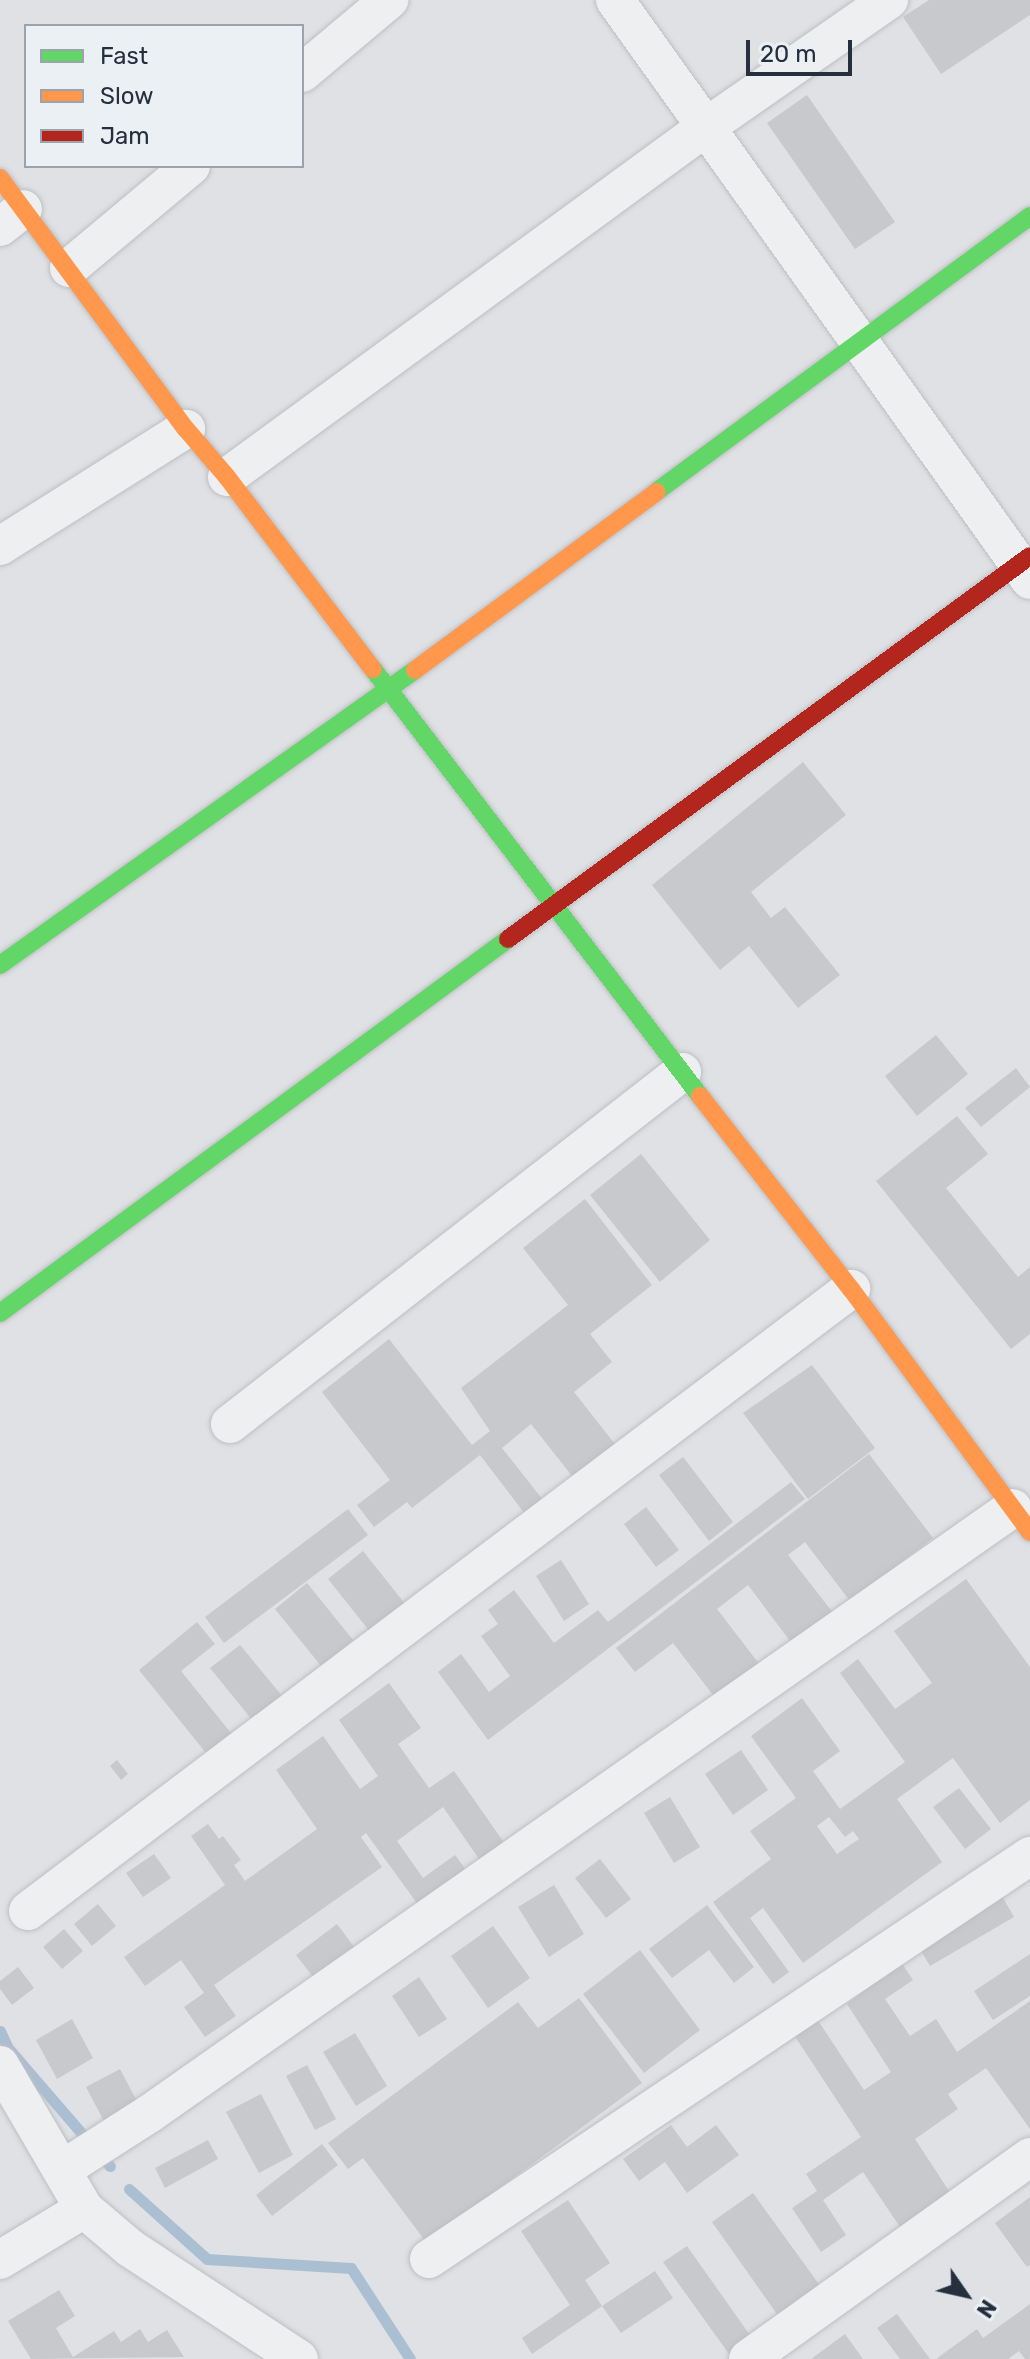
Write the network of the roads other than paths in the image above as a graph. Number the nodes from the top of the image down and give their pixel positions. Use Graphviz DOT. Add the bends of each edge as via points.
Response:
graph roads {
  1 [pos="389,0"];
  2 [pos="615,0"];
  3 [pos="889,0"];
  4 [pos="304,71"];
  5 [pos="706,127"];
  6 [pos="189,168"];
  7 [pos="0,178"];
  8 [pos="1030,216"];
  9 [pos="12,218"];
  10 [pos="69,268"];
  11 [pos="856,342"];
  12 [pos="186,429"];
  13 [pos="227,477"];
  14 [pos="0,546"];
  15 [pos="1026,567"];
  16 [pos="390,688"];
  17 [pos="552,905"];
  18 [pos="0,965"];
  19 [pos="682,1072"];
  20 [pos="851,1289"];
  21 [pos="0,1313"];
  22 [pos="230,1424"];
  23 [pos="1022,1520"];
  24 [pos="1030,1856"];
  25 [pos="28,1911"];
  26 [pos="0,2065"];
  27 [pos="1030,2157"];
  28 [pos="63,2169"];
  29 [pos="84,2209"];
  30 [pos="429,2259"];
  31 [pos="0,2260"];
  32 [pos="288,2356"];
  33 [pos="748,2359"];
  1 -- 4 [label="street"];
  2 -- 5 [label="street"];
  3 -- 5 [label="street"];
  5 -- 11 [label="street"];
  5 -- 13 [label="street"];
  6 -- 10 [label="street"];
  7 -- 9 [label="street"];
  8 -- 11 [label="street"];
  9 -- 10 [label="street"];
  10 -- 12 [label="street"];
  11 -- 15 [label="street"];
  11 -- 16 [label="street"];
  12 -- 13 [label="street"];
  12 -- 14 [label="street"];
  13 -- 16 [label="street"];
  15 -- 17 [label="street"];
  16 -- 17 [label="street"];
  16 -- 18 [label="street"];
  17 -- 19 [label="street"];
  17 -- 21 [label="street"];
  19 -- 20 [label="street"];
  19 -- 22 [label="street"];
  20 -- 23 [label="street"];
  20 -- 25 [label="street"];
  23 -- 28 [label="street"];
  24 -- 30 [label="street"];
  26 -- 28 [label="street"];
  27 -- 33 [label="street"];
  28 -- 29 [label="street"];
  29 -- 31 [label="street"];
  29 -- 32 [label="street" via="130,2248"];
}
